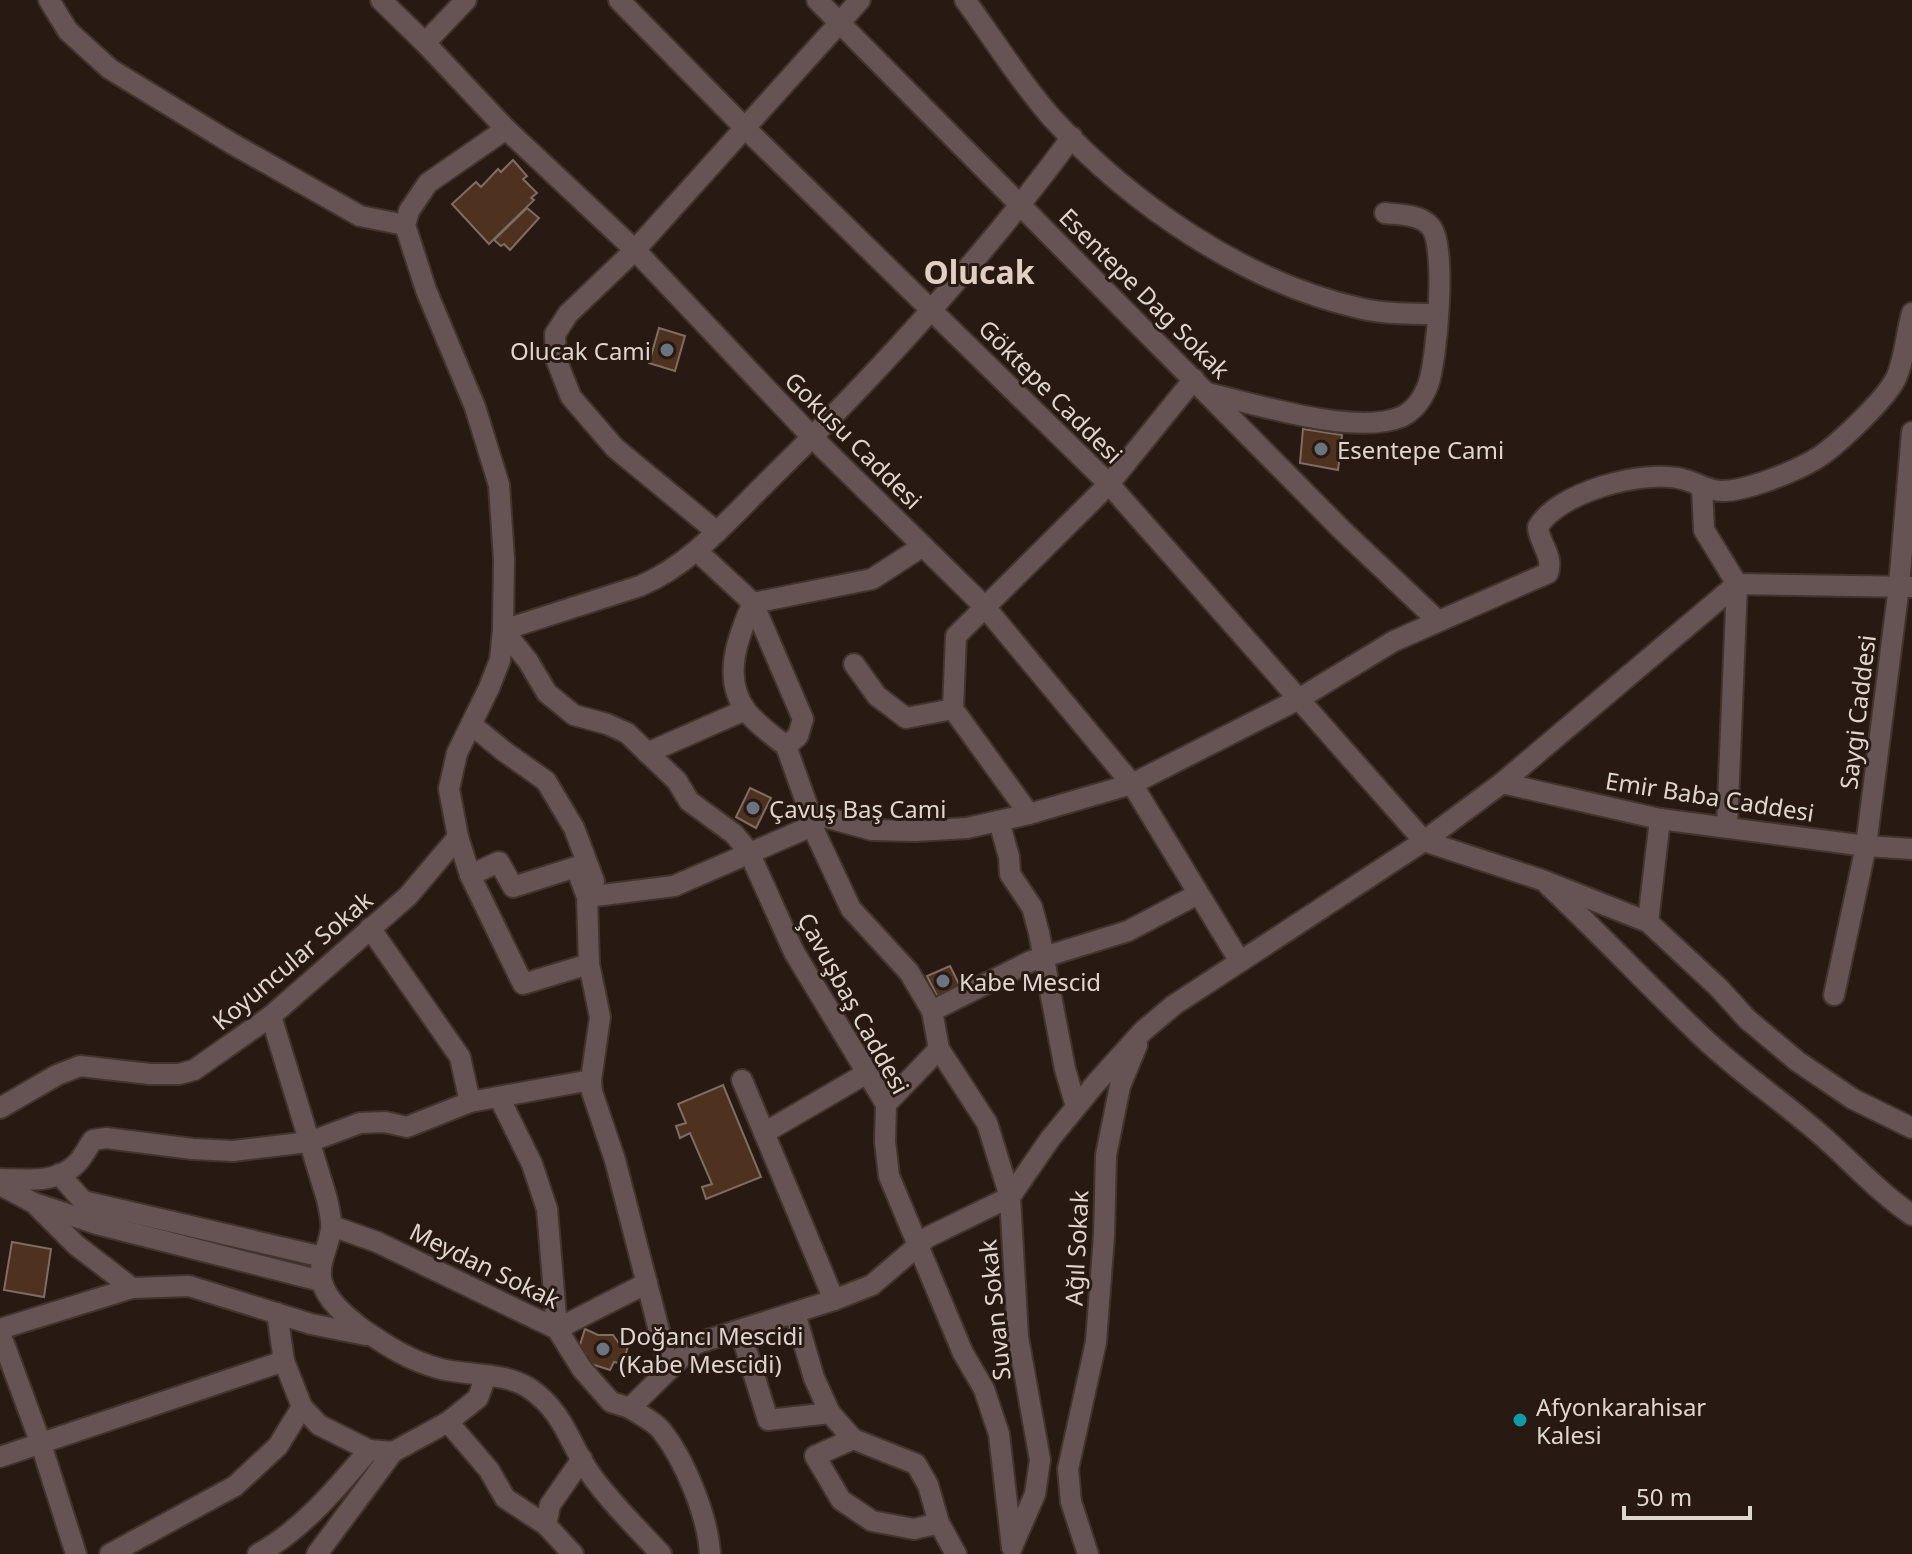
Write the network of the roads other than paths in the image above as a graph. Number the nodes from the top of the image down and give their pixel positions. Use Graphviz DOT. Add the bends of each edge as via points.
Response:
graph roads {
  1 [pos="49,0"];
  2 [pos="381,0"];
  3 [pos="466,0"];
  4 [pos="619,0"];
  5 [pos="817,0"];
  6 [pos="860,0"];
  7 [pos="965,0"];
  8 [pos="839,22"];
  9 [pos="425,43"];
  10 [pos="745,128"];
  11 [pos="506,129"];
  12 [pos="1072,137"];
  13 [pos="1022,206"];
  14 [pos="1385,213"];
  15 [pos="405,225"];
  16 [pos="635,250"];
  17 [pos="931,309"];
  18 [pos="1912,313"];
  19 [pos="1438,314"];
  20 [pos="1201,386"];
  21 [pos="1912,432"];
  22 [pos="813,438"];
  23 [pos="1109,484"];
  24 [pos="1702,487"];
  25 [pos="717,532"];
  26 [pos="923,546"];
  27 [pos="697,551"];
  28 [pos="1737,584"];
  29 [pos="1905,586"];
  30 [pos="753,603"];
  31 [pos="985,607"];
  32 [pos="1437,620"];
  33 [pos="503,630"];
  34 [pos="854,664"];
  35 [pos="1297,700"];
  36 [pos="953,709"];
  37 [pos="745,710"];
  38 [pos="472,725"];
  39 [pos="786,746"];
  40 [pos="647,753"];
  41 [pos="1502,783"];
  42 [pos="1132,784"];
  43 [pos="1029,814"];
  44 [pos="1660,819"];
  45 [pos="811,820"];
  46 [pos="999,821"];
  47 [pos="1727,827"];
  48 [pos="458,837"];
  49 [pos="1424,841"];
  50 [pos="1866,846"];
  51 [pos="1912,849"];
  52 [pos="749,852"];
  53 [pos="470,875"];
  54 [pos="1542,880"];
  55 [pos="1198,894"];
  56 [pos="593,896"];
  57 [pos="1648,922"];
  58 [pos="370,928"];
  59 [pos="1044,957"];
  60 [pos="1239,960"];
  61 [pos="589,964"];
  62 [pos="1834,995"];
  63 [pos="932,1011"];
  64 [pos="271,1016"];
  65 [pos="1143,1031"];
  66 [pos="939,1049"];
  67 [pos="867,1073"];
  68 [pos="591,1080"];
  69 [pos="742,1080"];
  70 [pos="499,1097"];
  71 [pos="470,1102"];
  72 [pos="886,1104"];
  73 [pos="1,1105"];
  74 [pos="1076,1107"];
  75 [pos="1912,1128"];
  76 [pos="764,1133"];
  77 [pos="309,1142"];
  78 [pos="59,1174"];
  79 [pos="0,1179"];
  80 [pos="0,1185"];
  81 [pos="1010,1197"];
  82 [pos="34,1203"];
  83 [pos="1912,1215"];
  84 [pos="332,1226"];
  85 [pos="917,1245"];
  86 [pos="323,1257"];
  87 [pos="321,1281"];
  88 [pos="647,1283"];
  89 [pos="132,1288"];
  90 [pos="834,1300"];
  91 [pos="277,1313"];
  92 [pos="795,1313"];
  93 [pos="557,1329"];
  94 [pos="740,1330"];
  95 [pos="0,1331"];
  96 [pos="374,1337"];
  97 [pos="284,1361"];
  98 [pos="669,1369"];
  99 [pos="486,1376"];
  100 [pos="302,1407"];
  101 [pos="630,1408"];
  102 [pos="830,1413"];
  103 [pos="448,1422"];
  104 [pos="853,1439"];
  105 [pos="41,1444"];
  106 [pos="369,1450"];
  107 [pos="393,1452"];
  108 [pos="0,1457"];
  109 [pos="582,1459"];
  110 [pos="1068,1469"];
  111 [pos="1039,1471"];
  112 [pos="939,1523"];
  113 [pos="546,1525"];
  114 [pos="288,1533"];
  115 [pos="1010,1551"];
  116 [pos="76,1554"];
  117 [pos="110,1554"];
  118 [pos="258,1554"];
  119 [pos="309,1554"];
  120 [pos="317,1554"];
  121 [pos="573,1554"];
  122 [pos="661,1554"];
  123 [pos="710,1554"];
  124 [pos="956,1554"];
  125 [pos="1088,1554"];
  1 -- 15 [label="street" via="68,31 110,69 360,216"];
  2 -- 9 [label="street, Gokusu Caddesi"];
  3 -- 9 [label="street"];
  4 -- 10 [label="street, Göktepe Caddesi"];
  5 -- 8 [label="street, Esentepe Dag Sokak"];
  6 -- 8 [label="street"];
  7 -- 12 [label="street" via="1023,82"];
  8 -- 10 [label="street"];
  8 -- 13 [label="street, Esentepe Dag Sokak"];
  9 -- 11 [label="street, Gokusu Caddesi"];
  10 -- 16 [label="street"];
  10 -- 17 [label="street, Göktepe Caddesi"];
  11 -- 15 [label="street" via="428,183"];
  11 -- 16 [label="street, Gokusu Caddesi"];
  12 -- 13 [label="street"];
  12 -- 19 [label="street" via="1128,189 1187,233 1267,276 1362,309"];
  13 -- 17 [label="street"];
  13 -- 20 [label="street, Esentepe Dag Sokak"];
  14 -- 19 [label="street" via="1419,218 1435,233"];
  15 -- 33 [label="street" via="499,485"];
  16 -- 22 [label="street, Gokusu Caddesi"];
  16 -- 25 [label="street" via="568,314 555,334 556,359 571,397 615,448"];
  17 -- 22 [label="street"];
  17 -- 23 [label="street, Göktepe Caddesi"];
  18 -- 24 [label="street" via="1896,378 1861,420 1815,459 1746,487"];
  19 -- 20 [label="street" via="1427,388 1418,404 1400,417 1332,421"];
  20 -- 23 [label="street"];
  20 -- 32 [label="street, Esentepe Dag Sokak"];
  21 -- 29 [label="street, Saygi Caddesi"];
  22 -- 25 [label="street"];
  22 -- 26 [label="street, Gokusu Caddesi"];
  23 -- 31 [label="street"];
  23 -- 35 [label="street, Göktepe Caddesi"];
  24 -- 28 [label="street" via="1704,530"];
  24 -- 32 [label="street" via="1681,478 1635,477 1576,496 1538,527 1550,557 1548,573"];
  25 -- 27 [label="street"];
  26 -- 30 [label="street" via="872,579"];
  26 -- 31 [label="street, Gokusu Caddesi"];
  27 -- 30 [label="street"];
  27 -- 33 [label="street" via="661,577"];
  28 -- 29 [label="street"];
  28 -- 41 [label="street"];
  28 -- 47 [label="street"];
  29 -- 50 [label="street, Saygi Caddesi"];
  30 -- 37 [label="street" via="732,674"];
  30 -- 39 [label="street" via="803,719 798,736"];
  31 -- 36 [label="street" via="956,636"];
  31 -- 42 [label="street, Gokusu Caddesi"];
  32 -- 35 [label="street"];
  33 -- 38 [label="street" via="500,660"];
  33 -- 40 [label="street, Çavuşbaş Caddesi" via="547,693 574,715 627,733"];
  34 -- 36 [label="street" via="877,696 906,718"];
  35 -- 42 [label="street"];
  35 -- 49 [label="street, Göktepe Caddesi"];
  36 -- 43 [label="street"];
  37 -- 39 [label="street"];
  37 -- 40 [label="street"];
  38 -- 48 [label="street" via="451,772"];
  38 -- 56 [label="street" via="546,781 574,828"];
  39 -- 45 [label="street"];
  40 -- 52 [label="street, Çavuşbaş Caddesi" via="699,811 734,834"];
  41 -- 44 [label="street, Emir Baba Caddesi"];
  41 -- 49 [label="street"];
  42 -- 43 [label="street"];
  42 -- 55 [label="street, Gokusu Caddesi"];
  43 -- 46 [label="street"];
  44 -- 47 [label="street, Emir Baba Caddesi"];
  44 -- 57 [label="street"];
  45 -- 46 [label="street" via="916,831"];
  45 -- 52 [label="street"];
  45 -- 63 [label="street" via="851,909 909,972"];
  46 -- 59 [label="street" via="1010,874 1032,907"];
  47 -- 50 [label="street, Emir Baba Caddesi"];
  48 -- 53 [label="street"];
  48 -- 58 [label="street, Koyuncular Sokak" via="408,896"];
  49 -- 54 [label="street"];
  49 -- 60 [label="street"];
  50 -- 51 [label="street, Emir Baba Caddesi"];
  50 -- 62 [label="street, Saygi Caddesi"];
  52 -- 56 [label="street" via="674,886"];
  52 -- 67 [label="street, Çavuşbaş Caddesi" via="794,952"];
  53 -- 56 [label="street" via="499,862 513,887 576,867"];
  53 -- 61 [label="street" via="523,984"];
  54 -- 57 [label="street"];
  54 -- 83 [label="street" via="1696,1031"];
  55 -- 59 [label="street" via="1128,931"];
  55 -- 60 [label="street, Gokusu Caddesi"];
  56 -- 61 [label="street"];
  57 -- 75 [label="street" via="1797,1061 1853,1099"];
  58 -- 64 [label="street, Koyuncular Sokak"];
  58 -- 71 [label="street" via="460,1057"];
  59 -- 63 [label="street"];
  59 -- 74 [label="street"];
  60 -- 65 [label="street"];
  61 -- 68 [label="street" via="600,1017"];
  63 -- 66 [label="street"];
  64 -- 73 [label="street, Koyuncular Sokak" via="194,1070 150,1074 80,1066"];
  64 -- 77 [label="street"];
  65 -- 74 [label="street"];
  65 -- 110 [label="street, Ağıl Sokak" via="1120,1086 1106,1155 1096,1342"];
  66 -- 72 [label="street"];
  66 -- 81 [label="street, Suvan Sokak" via="987,1123"];
  67 -- 72 [label="street, Çavuşbaş Caddesi"];
  67 -- 76 [label="street"];
  68 -- 70 [label="street"];
  68 -- 88 [label="street"];
  69 -- 76 [label="street"];
  70 -- 71 [label="street"];
  70 -- 93 [label="street" via="547,1209"];
  71 -- 77 [label="street" via="407,1127 360,1123"];
  72 -- 85 [label="street, Çavuşbaş Caddesi" via="889,1176"];
  74 -- 81 [label="street"];
  76 -- 90 [label="street"];
  77 -- 78 [label="street" via="233,1151 106,1138 93,1140 74,1167"];
  77 -- 84 [label="street"];
  78 -- 79 [label="street" via="43,1180"];
  78 -- 86 [label="street" via="83,1201"];
  80 -- 82 [label="street"];
  81 -- 85 [label="street"];
  81 -- 111 [label="street, Suvan Sokak" via="1018,1337"];
  82 -- 87 [label="street"];
  82 -- 89 [label="street" via="76,1245"];
  84 -- 86 [label="street"];
  84 -- 93 [label="street, Meydan Sokak" via="377,1242"];
  85 -- 90 [label="street" via="872,1285"];
  85 -- 115 [label="street, Çavuşbaş Caddesi" via="984,1389 999,1434"];
  86 -- 87 [label="street"];
  87 -- 96 [label="street" via="331,1300"];
  88 -- 93 [label="street"];
  88 -- 98 [label="street"];
  89 -- 91 [label="street" via="189,1286"];
  89 -- 95 [label="street"];
  90 -- 92 [label="street"];
  91 -- 96 [label="street"];
  91 -- 97 [label="street"];
  92 -- 94 [label="street"];
  92 -- 102 [label="street"];
  93 -- 101 [label="street, Meydan Sokak" via="611,1402"];
  94 -- 98 [label="street" via="695,1344"];
  94 -- 102 [label="street" via="768,1420"];
  95 -- 105 [label="street"];
  96 -- 99 [label="street" via="413,1361"];
  97 -- 100 [label="street"];
  97 -- 105 [label="street"];
  98 -- 101 [label="street"];
  99 -- 103 [label="street" via="478,1398"];
  99 -- 109 [label="street" via="512,1379 531,1390 552,1409"];
  100 -- 106 [label="street" via="319,1425"];
  100 -- 117 [label="street" via="278,1446 235,1486"];
  101 -- 123 [label="street, Meydan Sokak" via="660,1428 673,1449 709,1534"];
  102 -- 104 [label="street"];
  103 -- 107 [label="street"];
  103 -- 113 [label="street" via="505,1498"];
  104 -- 112 [label="street" via="916,1464"];
  104 -- 112 [label="street" via="815,1456 841,1500 872,1521 914,1529"];
  105 -- 108 [label="street"];
  105 -- 116 [label="street"];
  106 -- 107 [label="street"];
  106 -- 114 [label="street" via="333,1493"];
  107 -- 120 [label="street"];
  109 -- 113 [label="street" via="550,1505"];
  109 -- 122 [label="street"];
  110 -- 111 [label="street"];
  110 -- 125 [label="street, Ağıl Sokak" via="1071,1502"];
  111 -- 115 [label="street, Suvan Sokak" via="1035,1494"];
  112 -- 124 [label="street"];
  113 -- 121 [label="street"];
  114 -- 118 [label="street"];
  114 -- 119 [label="street"];
}
